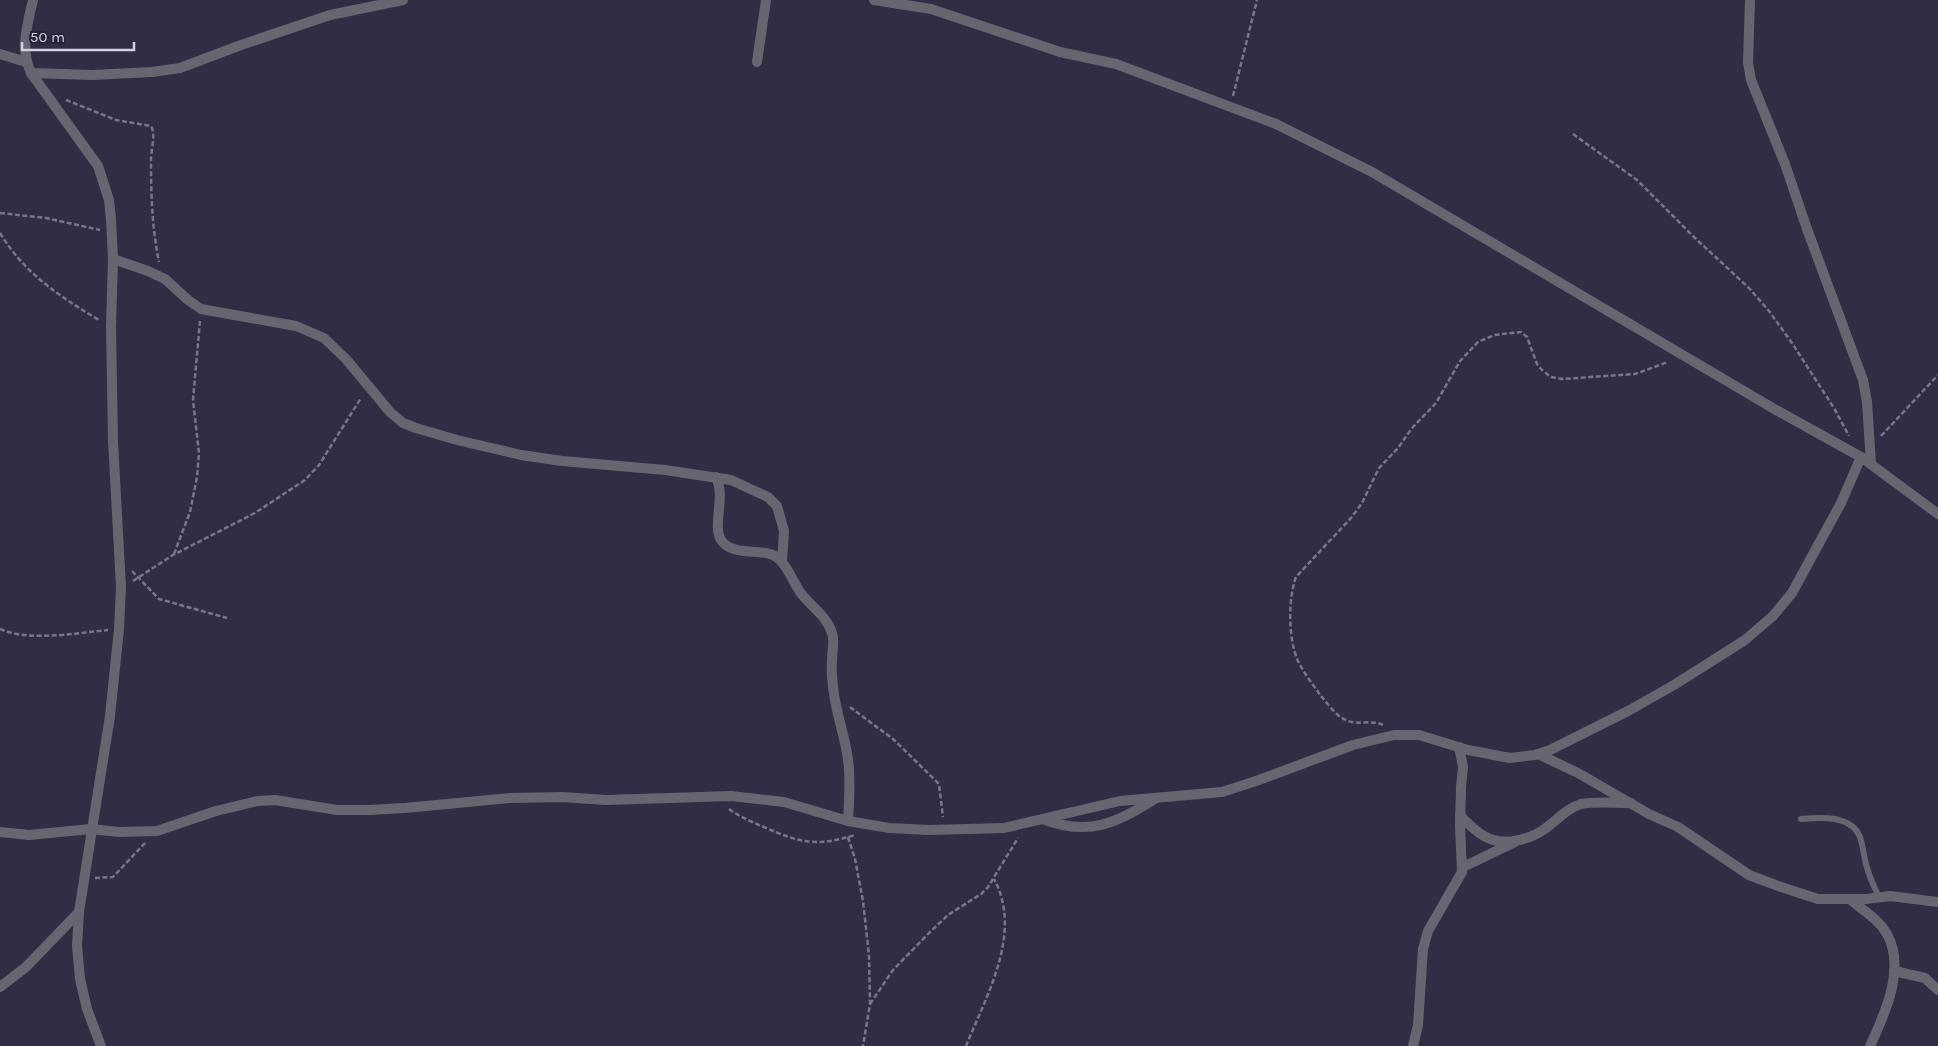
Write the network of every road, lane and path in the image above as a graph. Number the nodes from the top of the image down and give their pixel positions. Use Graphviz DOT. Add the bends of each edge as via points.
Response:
graph roads {
  1 [pos="33,0"];
  2 [pos="403,0"];
  3 [pos="766,0"];
  4 [pos="874,0"];
  5 [pos="1257,0"];
  6 [pos="1750,0"];
  7 [pos="0,54"];
  8 [pos="26,62"];
  9 [pos="757,62"];
  10 [pos="31,73"];
  11 [pos="46,94"];
  12 [pos="1230,108"];
  13 [pos="1573,134"];
  14 [pos="0,213"];
  15 [pos="0,233"];
  16 [pos="112,233"];
  17 [pos="113,259"];
  18 [pos="165,279"];
  19 [pos="201,309"];
  20 [pos="111,327"];
  21 [pos="1684,356"];
  22 [pos="1938,375"];
  23 [pos="369,385"];
  24 [pos="1870,448"];
  25 [pos="1859,455"];
  26 [pos="1870,464"];
  27 [pos="716,477"];
  28 [pos="1938,514"];
  29 [pos="173,555"];
  30 [pos="119,557"];
  31 [pos="782,562"];
  32 [pos="139,577"];
  33 [pos="121,587"];
  34 [pos="227,618"];
  35 [pos="0,629"];
  36 [pos="119,629"];
  37 [pos="834,693"];
  38 [pos="1394,735"];
  39 [pos="1459,747"];
  40 [pos="1538,754"];
  41 [pos="715,797"];
  42 [pos="1157,797"];
  43 [pos="1631,803"];
  44 [pos="1460,816"];
  45 [pos="1801,819"];
  46 [pos="1043,820"];
  47 [pos="848,821"];
  48 [pos="1026,823"];
  49 [pos="875,826"];
  50 [pos="91,829"];
  51 [pos="944,830"];
  52 [pos="157,831"];
  53 [pos="0,832"];
  54 [pos="848,837"];
  55 [pos="1518,840"];
  56 [pos="1463,867"];
  57 [pos="84,878"];
  58 [pos="994,878"];
  59 [pos="1879,897"];
  60 [pos="1850,899"];
  61 [pos="1938,902"];
  62 [pos="79,912"];
  63 [pos="1894,971"];
  64 [pos="0,987"];
  65 [pos="1938,990"];
  66 [pos="870,1004"];
  67 [pos="101,1046"];
  68 [pos="863,1046"];
  69 [pos="966,1046"];
  70 [pos="1413,1046"];
  71 [pos="1870,1046"];
  1 -- 8 [label="street" via="24,42"];
  2 -- 10 [label="street" via="330,15 180,68 92,75"];
  3 -- 9 [label="street"];
  4 -- 12 [label="street" via="931,9 1060,52 1116,64"];
  5 -- 12 [label="path"];
  6 -- 24 [label="street" via="1748,63 1751,80 1863,380"];
  7 -- 8 [label="street"];
  8 -- 10 [label="street"];
  10 -- 11 [label="street"];
  11 -- 16 [label="street" via="98,166 109,200"];
  11 -- 18 [label="path" via="116,120 153,129 151,202 156,249"];
  12 -- 21 [label="street" via="1276,124 1372,172"];
  13 -- 25 [label="path" via="1637,180 1749,288 1786,335 1834,408"];
  14 -- 16 [label="path" via="46,218"];
  15 -- 20 [label="path" via="23,265 43,284"];
  16 -- 17 [label="street"];
  17 -- 18 [label="street"];
  17 -- 20 [label="street"];
  18 -- 19 [label="street"];
  19 -- 23 [label="street" via="310,331 333,346"];
  19 -- 29 [label="path" via="193,400 197,477 190,512"];
  20 -- 30 [label="street"];
  21 -- 25 [label="street"];
  21 -- 38 [label="path" via="1635,374 1571,380 1557,378 1542,370 1528,337 1516,331 1486,338 1470,348 1460,361 1436,403 1379,468 1351,518 1296,577 1292,587 1290,623 1293,641 1297,658 1313,685 1346,721 1381,723"];
  22 -- 24 [label="path"];
  23 -- 27 [label="street" via="403,423 457,440 522,455"];
  23 -- 29 [label="path" via="319,465 306,480 255,513"];
  24 -- 26 [label="street"];
  25 -- 26 [label="street"];
  25 -- 40 [label="street" via="1841,503 1792,593 1773,616 1745,640 1674,685"];
  26 -- 28 [label="street"];
  27 -- 31 [label="street" via="731,480 774,501 784,531"];
  27 -- 31 [label="street" via="721,486 718,520 722,541 739,550 776,556"];
  29 -- 32 [label="path"];
  30 -- 32 [label="path"];
  30 -- 33 [label="street"];
  31 -- 37 [label="street" via="800,593 831,629"];
  32 -- 33 [label="path"];
  32 -- 34 [label="path" via="159,599"];
  33 -- 36 [label="street"];
  35 -- 36 [label="path" via="31,635"];
  36 -- 50 [label="street" via="110,716"];
  37 -- 47 [label="street" via="848,761"];
  37 -- 51 [label="path" via="893,739 939,784"];
  38 -- 39 [label="street" via="1419,735"];
  38 -- 42 [label="street" via="1353,745 1222,792"];
  39 -- 40 [label="street" via="1510,758"];
  39 -- 44 [label="street" via="1463,767"];
  40 -- 43 [label="street"];
  41 -- 47 [label="street" via="750,797 784,802"];
  41 -- 52 [label="street" via="510,798 369,810 337,810 285,801 258,801"];
  41 -- 54 [label="path" via="735,814 792,839 815,843"];
  42 -- 46 [label="street" via="1099,804"];
  42 -- 46 [label="street" via="1103,825 1071,828"];
  43 -- 55 [label="street" via="1581,804 1544,829"];
  43 -- 60 [label="street" via="1678,827 1749,874 1818,898"];
  44 -- 55 [label="street" via="1492,840"];
  44 -- 56 [label="street"];
  45 -- 59 [label="lane" via="1843,820 1856,830"];
  46 -- 48 [label="street"];
  47 -- 49 [label="street"];
  48 -- 51 [label="street" via="1004,828"];
  48 -- 58 [label="path"];
  49 -- 51 [label="street"];
  49 -- 54 [label="path"];
  50 -- 52 [label="street"];
  50 -- 53 [label="street" via="29,835"];
  50 -- 57 [label="street"];
  52 -- 57 [label="path" via="113,876"];
  54 -- 66 [label="path" via="856,859 863,901"];
  55 -- 56 [label="street"];
  56 -- 70 [label="street" via="1428,931 1423,949 1418,1025"];
  57 -- 62 [label="street"];
  58 -- 66 [label="path" via="981,894 948,915 893,970"];
  58 -- 69 [label="path" via="1002,894 1005,918 1003,951"];
  59 -- 60 [label="street"];
  59 -- 61 [label="street"];
  60 -- 63 [label="street" via="1876,919 1886,933 1892,946"];
  62 -- 64 [label="street" via="26,967"];
  62 -- 67 [label="street" via="77,946 80,979"];
  63 -- 65 [label="street" via="1925,978"];
  63 -- 71 [label="street" via="1883,1016"];
  66 -- 68 [label="path"];
}
